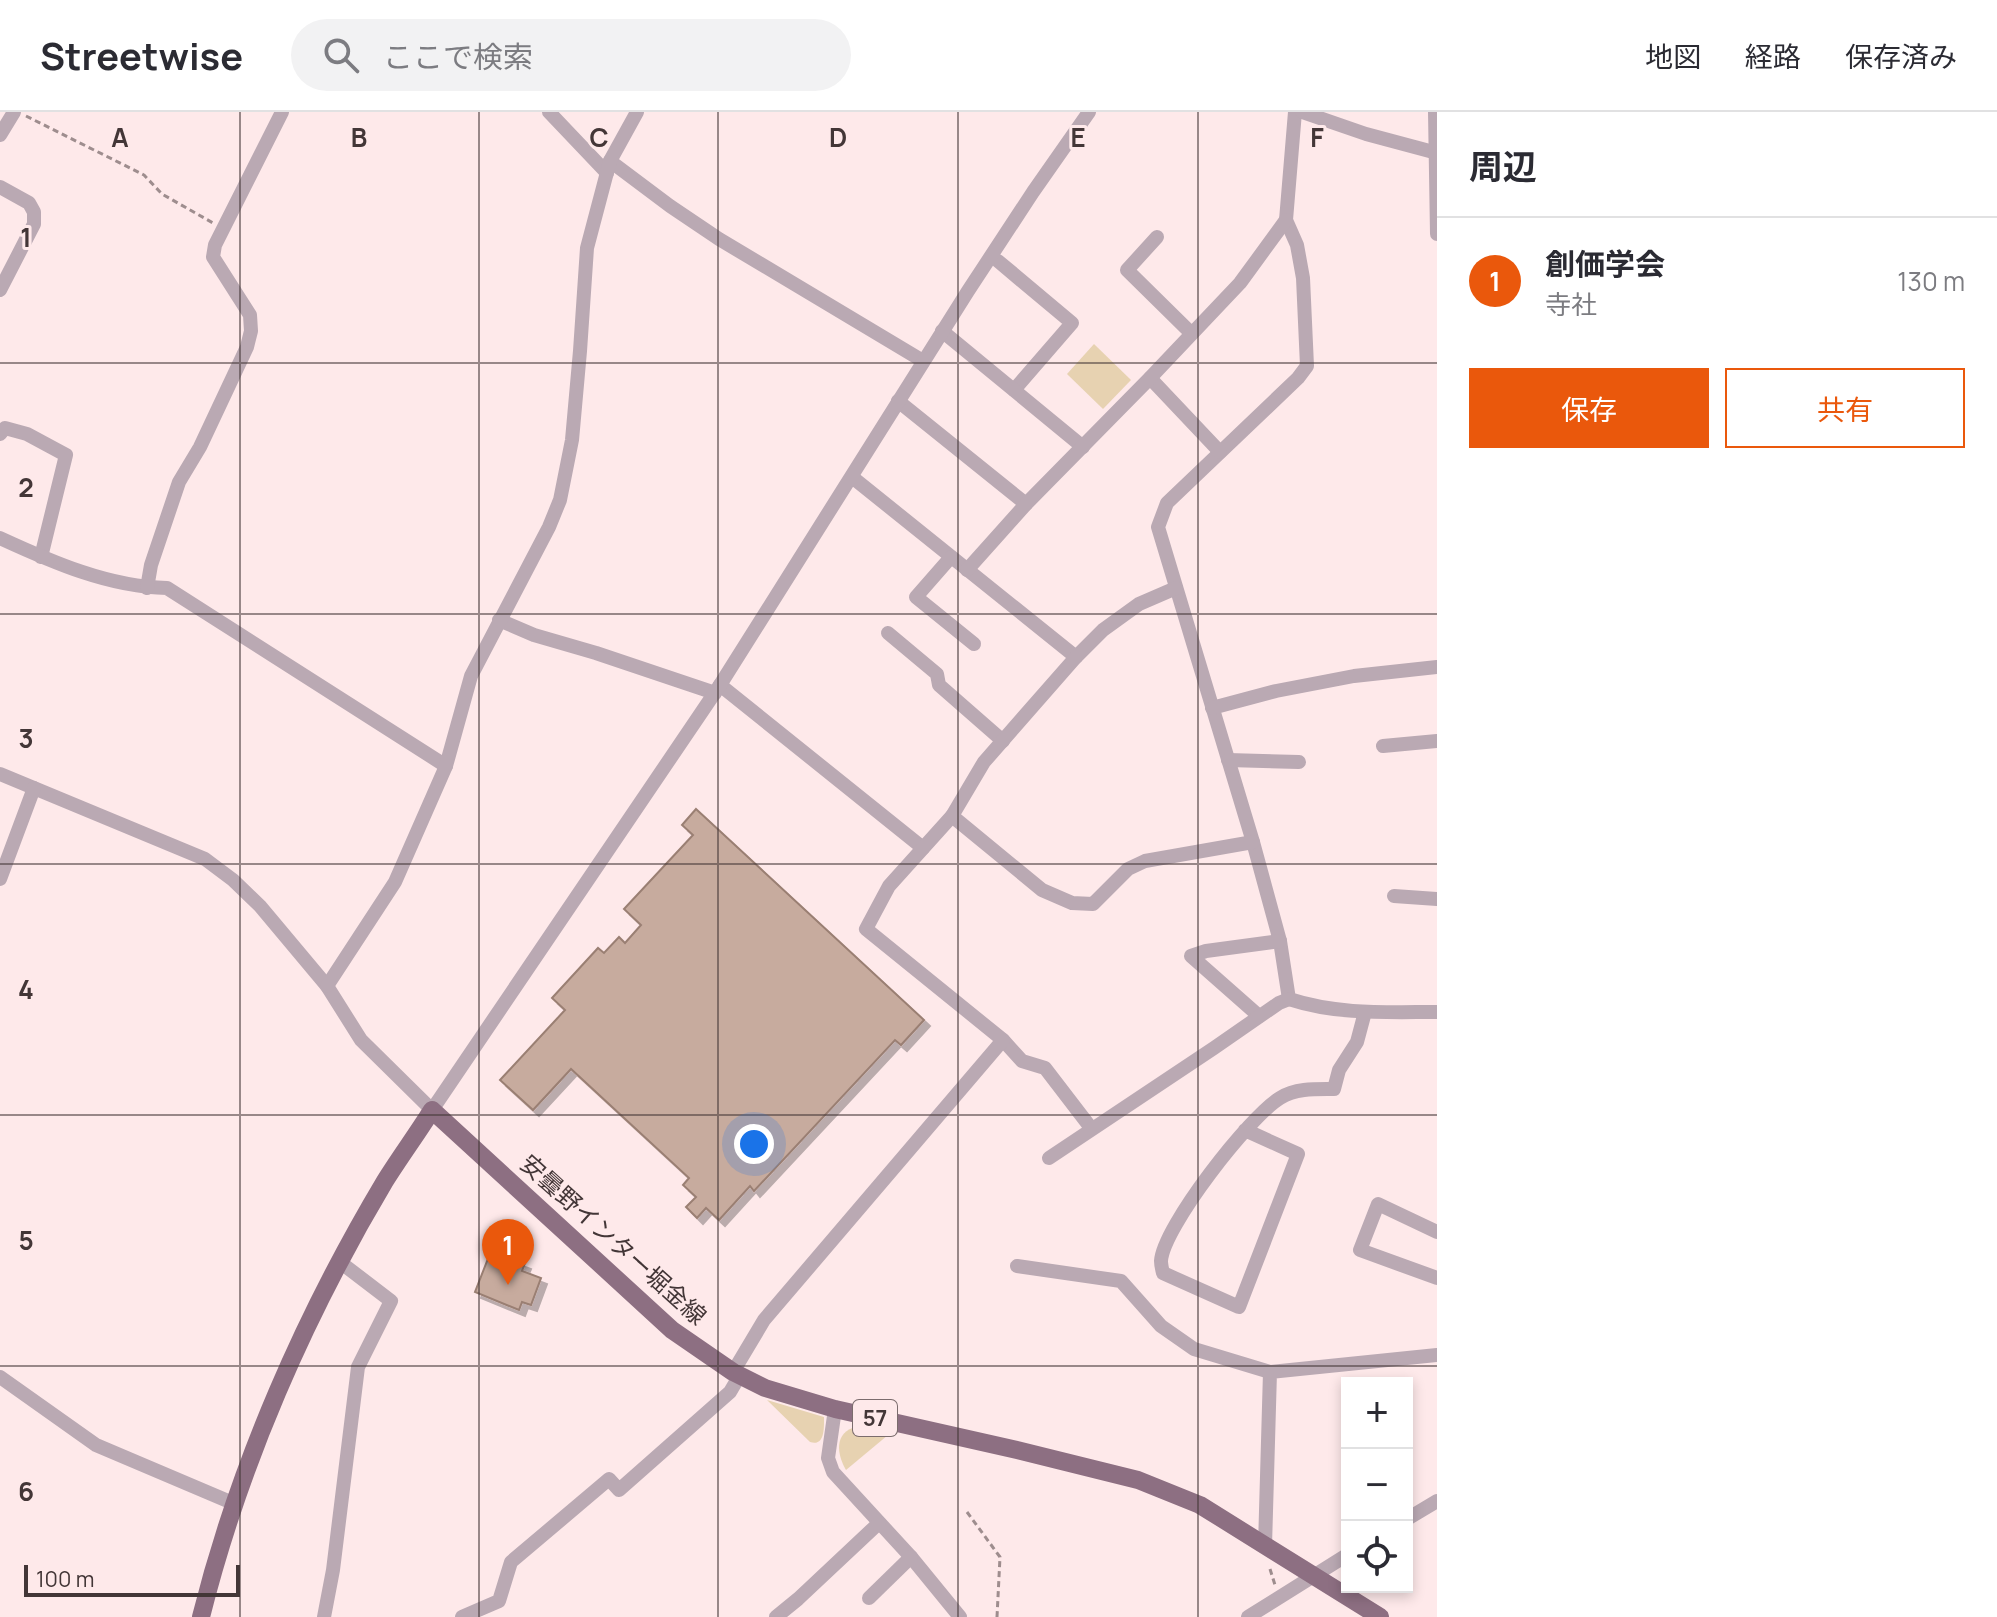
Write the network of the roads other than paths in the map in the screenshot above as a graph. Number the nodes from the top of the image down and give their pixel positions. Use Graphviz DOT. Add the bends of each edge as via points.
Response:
graph roads {
  1 [pos="16,112"];
  2 [pos="282,112"];
  3 [pos="549,112"];
  4 [pos="637,112"];
  5 [pos="1089,112"];
  6 [pos="1295,112"];
  7 [pos="1435,112"];
  8 [pos="1309,113"];
  9 [pos="0,135"];
  10 [pos="1437,153"];
  11 [pos="608,167"];
  12 [pos="0,187"];
  13 [pos="1286,220"];
  14 [pos="1437,234"];
  15 [pos="1157,237"];
  16 [pos="998,261"];
  17 [pos="0,290"];
  18 [pos="942,331"];
  19 [pos="1191,333"];
  20 [pos="923,361"];
  21 [pos="1150,378"];
  22 [pos="1014,390"];
  23 [pos="898,401"];
  24 [pos="0,434"];
  25 [pos="1083,447"];
  26 [pos="1220,452"];
  27 [pos="852,477"];
  28 [pos="1026,504"];
  29 [pos="0,538"];
  30 [pos="41,557"];
  31 [pos="951,557"];
  32 [pos="967,570"];
  33 [pos="147,588"];
  34 [pos="1176,588"];
  35 [pos="499,620"];
  36 [pos="888,633"];
  37 [pos="974,644"];
  38 [pos="1076,657"];
  39 [pos="1437,667"];
  40 [pos="718,689"];
  41 [pos="1212,708"];
  42 [pos="1003,741"];
  43 [pos="1437,741"];
  44 [pos="1383,746"];
  45 [pos="1228,760"];
  46 [pos="1299,762"];
  47 [pos="446,766"];
  48 [pos="0,774"];
  49 [pos="34,788"];
  50 [pos="952,816"];
  51 [pos="1253,842"];
  52 [pos="923,848"];
  53 [pos="0,879"];
  54 [pos="1394,896"];
  55 [pos="1437,899"];
  56 [pos="1280,941"];
  57 [pos="327,986"];
  58 [pos="1289,999"];
  59 [pos="1365,1012"];
  60 [pos="1437,1012"];
  61 [pos="1259,1016"];
  62 [pos="1003,1040"];
  63 [pos="432,1110"];
  64 [pos="1091,1128"];
  65 [pos="1245,1130"];
  66 [pos="1049,1158"];
  67 [pos="1437,1232"];
  68 [pos="340,1262"];
  69 [pos="1017,1266"];
  70 [pos="1437,1278"];
  71 [pos="1437,1355"];
  72 [pos="1270,1372"];
  73 [pos="736,1373"];
  74 [pos="0,1377"];
  75 [pos="835,1409"];
  76 [pos="1437,1501"];
  77 [pos="235,1504"];
  78 [pos="1413,1515"];
  79 [pos="879,1523"];
  80 [pos="1265,1546"];
  81 [pos="911,1557"];
  82 [pos="1341,1559"];
  83 [pos="1312,1576"];
  84 [pos="869,1598"];
  85 [pos="201,1617"];
  86 [pos="324,1617"];
  87 [pos="462,1617"];
  88 [pos="776,1617"];
  89 [pos="960,1617"];
  90 [pos="1248,1617"];
  91 [pos="1380,1617"];
  1 -- 9 [label="street"];
  2 -- 33 [label="street" via="213,257 250,315 247,347 179,482"];
  3 -- 11 [label="street"];
  4 -- 11 [label="street"];
  5 -- 18 [label="street"];
  6 -- 13 [label="street"];
  7 -- 10 [label="street"];
  8 -- 10 [label="street"];
  10 -- 14 [label="street"];
  11 -- 20 [label="street"];
  11 -- 35 [label="street" via="587,248 572,440 560,500"];
  12 -- 17 [label="street" via="29,203 34,224"];
  13 -- 19 [label="street" via="1240,283"];
  13 -- 26 [label="street" via="1303,278 1307,366"];
  15 -- 19 [label="street" via="1127,270"];
  16 -- 22 [label="street" via="1072,323"];
  18 -- 20 [label="street"];
  18 -- 22 [label="street"];
  19 -- 21 [label="street"];
  20 -- 23 [label="street"];
  21 -- 25 [label="street"];
  21 -- 26 [label="street"];
  22 -- 25 [label="street"];
  23 -- 27 [label="street"];
  23 -- 28 [label="street"];
  24 -- 30 [label="street" via="5,428 27,434 66,455"];
  25 -- 28 [label="street"];
  26 -- 34 [label="street" via="1167,503 1158,527"];
  27 -- 31 [label="street"];
  27 -- 40 [label="street"];
  28 -- 32 [label="street"];
  29 -- 30 [label="street"];
  30 -- 33 [label="street"];
  31 -- 32 [label="street"];
  31 -- 37 [label="street" via="916,597"];
  32 -- 38 [label="street"];
  33 -- 47 [label="street" via="167,588"];
  34 -- 38 [label="street" via="1139,604"];
  34 -- 41 [label="street"];
  35 -- 40 [label="street"];
  35 -- 47 [label="street" via="471,676"];
  36 -- 42 [label="street"];
  38 -- 42 [label="street"];
  39 -- 41 [label="street" via="1354,676"];
  40 -- 52 [label="street"];
  40 -- 63 [label="street"];
  41 -- 45 [label="street"];
  42 -- 50 [label="street"];
  43 -- 44 [label="street"];
  45 -- 46 [label="street"];
  45 -- 51 [label="street"];
  47 -- 57 [label="street" via="395,882"];
  48 -- 49 [label="street"];
  49 -- 53 [label="street"];
  49 -- 57 [label="street" via="205,859 260,906"];
  50 -- 51 [label="street" via="1042,890 1072,903 1093,904 1128,869 1145,861"];
  50 -- 52 [label="street"];
  51 -- 56 [label="street"];
  52 -- 62 [label="street" via="889,886 866,929"];
  54 -- 55 [label="street"];
  56 -- 58 [label="street"];
  56 -- 61 [label="street" via="1191,956"];
  57 -- 63 [label="street" via="361,1040"];
  58 -- 59 [label="street"];
  58 -- 61 [label="street"];
  59 -- 60 [label="street"];
  59 -- 65 [label="street" via="1334,1089 1282,1096"];
  61 -- 64 [label="street"];
  62 -- 64 [label="street" via="1022,1061 1045,1068"];
  62 -- 73 [label="street" via="764,1320"];
  63 -- 68 [label="main road"];
  63 -- 73 [label="main road, 安曇野インター堀金線 / 57" via="672,1330"];
  64 -- 66 [label="street"];
  65 -- 65 [label="street" via="1298,1154 1239,1307 1163,1273 1161,1260 1177,1220"];
  67 -- 70 [label="street" via="1378,1204 1360,1250"];
  68 -- 77 [label="main road" via="296,1348"];
  68 -- 86 [label="street" via="391,1301 358,1367"];
  69 -- 72 [label="street" via="1121,1281 1161,1326 1194,1349"];
  71 -- 72 [label="street"];
  72 -- 80 [label="street"];
  73 -- 75 [label="main road, 安曇野インター堀金線 / 57" via="765,1388"];
  73 -- 87 [label="street" via="730,1392 619,1490 609,1479 511,1562 499,1601"];
  74 -- 77 [label="street" via="96,1445"];
  75 -- 79 [label="street" via="828,1458 833,1472"];
  75 -- 80 [label="main road, 安曇野インター堀金線 / 57" via="1138,1480 1200,1505"];
  76 -- 78 [label="street"];
  77 -- 85 [label="main road"];
  79 -- 81 [label="street"];
  79 -- 88 [label="street"];
  80 -- 83 [label="main road, 安曇野インター堀金線 / 57"];
  81 -- 84 [label="street"];
  81 -- 89 [label="street"];
  82 -- 83 [label="street"];
  83 -- 90 [label="street"];
  83 -- 91 [label="main road, 安曇野インター堀金線 / 57"];
}
